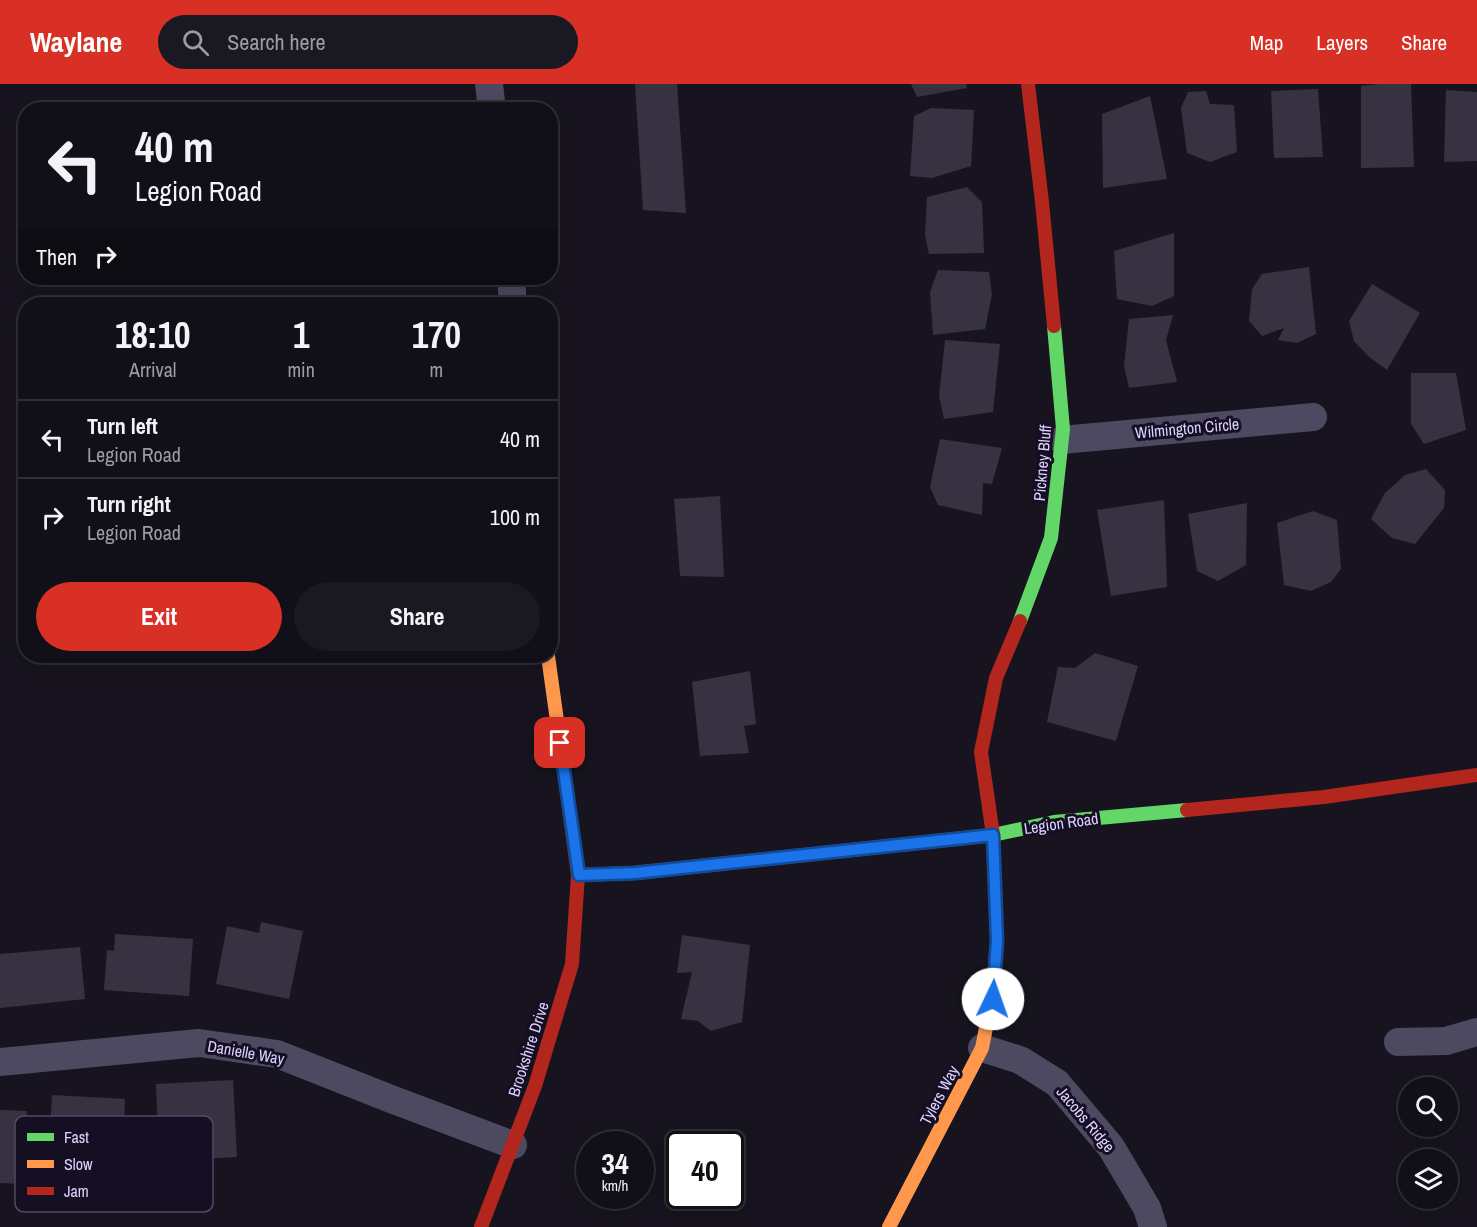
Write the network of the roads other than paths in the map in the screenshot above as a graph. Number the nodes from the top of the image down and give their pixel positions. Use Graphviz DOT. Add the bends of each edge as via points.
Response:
graph roads {
  1 [pos="489,84"];
  2 [pos="1028,84"];
  3 [pos="491,102"];
  4 [pos="1313,417"];
  5 [pos="1062,440"];
  6 [pos="549,663"];
  7 [pos="1477,776"];
  8 [pos="993,835"];
  9 [pos="579,875"];
  10 [pos="1477,1032"];
  11 [pos="1398,1042"];
  12 [pos="982,1048"];
  13 [pos="0,1062"];
  14 [pos="513,1145"];
  15 [pos="481,1227"];
  16 [pos="890,1227"];
  17 [pos="1153,1227"];
  1 -- 3 [label="street"];
  2 -- 5 [label="street, Pickney Bluff"];
  4 -- 5 [label="street, Wilmington Circle"];
  5 -- 8 [label="street, Pickney Bluff" via="1051,538 996,678 981,752"];
  6 -- 9 [label="street"];
  7 -- 8 [label="street, Legion Road" via="1324,797 1054,822"];
  8 -- 9 [label="street, Legion Road" via="635,873"];
  8 -- 12 [label="street, Tylers Way" via="997,940 993,999"];
  9 -- 14 [label="street, Brookshire Drive" via="572,964"];
  10 -- 11 [label="street" via="1446,1041"];
  12 -- 16 [label="street, Tylers Way"];
  12 -- 17 [label="street, Jacobs Ridge" via="1020,1060 1057,1083 1111,1147 1147,1208"];
  13 -- 14 [label="street, Danielle Way" via="199,1043 277,1054"];
  14 -- 15 [label="street, Brookshire Drive"];
}
